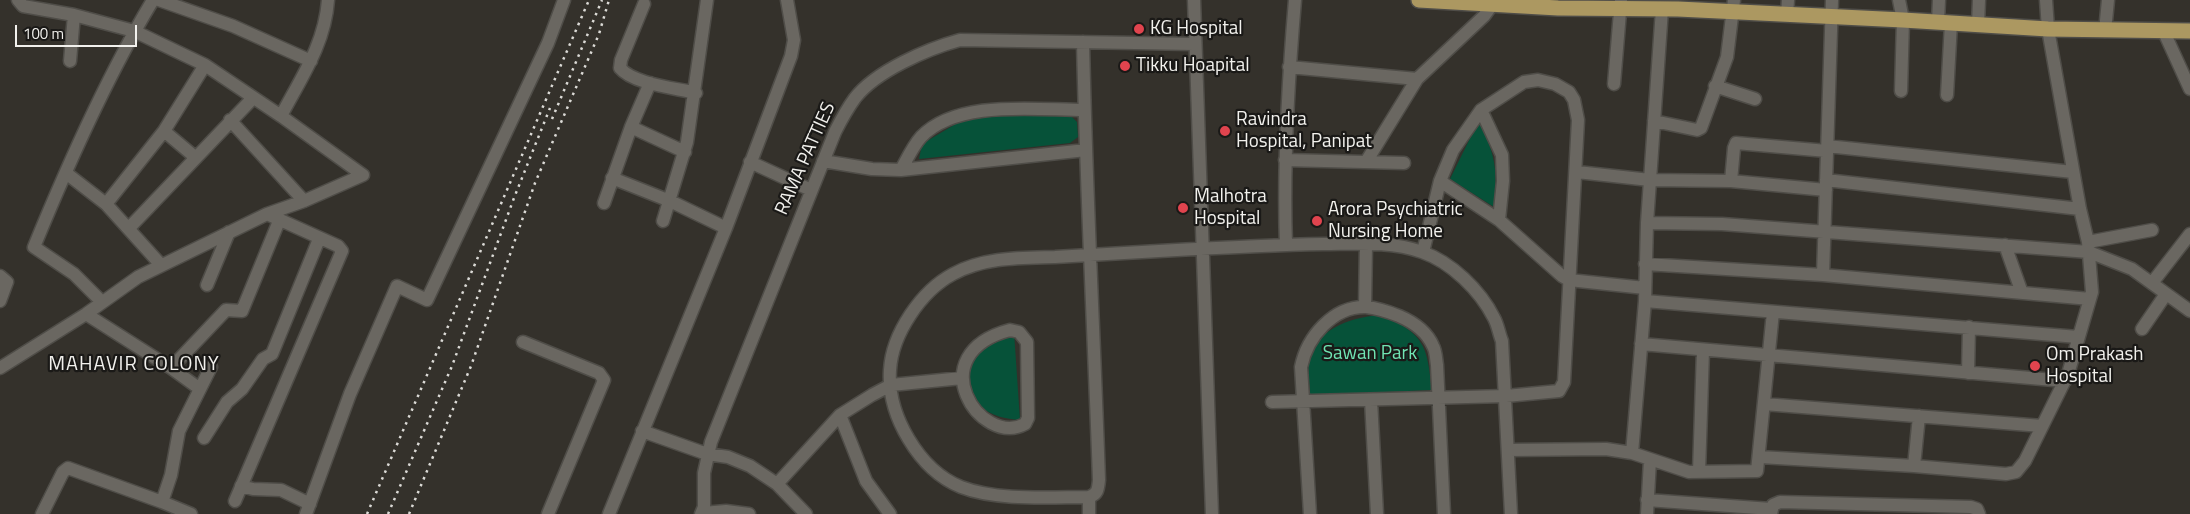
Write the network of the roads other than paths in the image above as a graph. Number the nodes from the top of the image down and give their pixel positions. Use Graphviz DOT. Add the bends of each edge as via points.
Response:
graph roads {
  1 [pos="18,0"];
  2 [pos="153,0"];
  3 [pos="159,0"];
  4 [pos="328,0"];
  5 [pos="564,0"];
  6 [pos="707,0"];
  7 [pos="787,0"];
  8 [pos="1194,0"];
  9 [pos="1295,0"];
  10 [pos="1419,0"];
  11 [pos="1788,0"];
  12 [pos="1832,0"];
  13 [pos="1899,0"];
  14 [pos="1939,0"];
  15 [pos="1979,0"];
  16 [pos="2046,0"];
  17 [pos="2108,0"];
  18 [pos="644,4"];
  19 [pos="1574,4"];
  20 [pos="1492,5"];
  21 [pos="1621,5"];
  22 [pos="1678,5"];
  23 [pos="1734,7"];
  24 [pos="1662,9"];
  25 [pos="74,15"];
  26 [pos="1787,15"];
  27 [pos="1831,17"];
  28 [pos="1903,20"];
  29 [pos="1945,23"];
  30 [pos="1978,25"];
  31 [pos="2048,30"];
  32 [pos="134,31"];
  33 [pos="2105,31"];
  34 [pos="2190,31"];
  35 [pos="2164,32"];
  36 [pos="1083,42"];
  37 [pos="1194,44"];
  38 [pos="70,61"];
  39 [pos="311,61"];
  40 [pos="205,66"];
  41 [pos="1289,67"];
  42 [pos="1417,79"];
  43 [pos="650,83"];
  44 [pos="1614,84"];
  45 [pos="1716,86"];
  46 [pos="2190,89"];
  47 [pos="1901,91"];
  48 [pos="696,92"];
  49 [pos="1947,95"];
  50 [pos="253,98"];
  51 [pos="1755,99"];
  52 [pos="1084,110"];
  53 [pos="1481,110"];
  54 [pos="281,116"];
  55 [pos="230,120"];
  56 [pos="1654,121"];
  57 [pos="631,127"];
  58 [pos="164,131"];
  59 [pos="1827,148"];
  60 [pos="1086,150"];
  61 [pos="685,152"];
  62 [pos="195,157"];
  63 [pos="823,160"];
  64 [pos="1285,160"];
  65 [pos="750,162"];
  66 [pos="1366,162"];
  67 [pos="1404,163"];
  68 [pos="902,170"];
  69 [pos="1577,172"];
  70 [pos="2073,172"];
  71 [pos="66,173"];
  72 [pos="612,178"];
  73 [pos="1650,180"];
  74 [pos="1440,181"];
  75 [pos="1731,181"];
  76 [pos="1826,185"];
  77 [pos="810,190"];
  78 [pos="304,201"];
  79 [pos="670,201"];
  80 [pos="604,203"];
  81 [pos="106,204"];
  82 [pos="2080,210"];
  83 [pos="267,214"];
  84 [pos="279,220"];
  85 [pos="1499,220"];
  86 [pos="663,222"];
  87 [pos="1647,223"];
  88 [pos="129,228"];
  89 [pos="726,228"];
  90 [pos="2152,230"];
  91 [pos="229,232"];
  92 [pos="1824,232"];
  93 [pos="2190,234"];
  94 [pos="319,239"];
  95 [pos="1366,244"];
  96 [pos="1286,245"];
  97 [pos="2005,246"];
  98 [pos="2089,247"];
  99 [pos="1203,249"];
  100 [pos="1423,252"];
  101 [pos="1091,254"];
  102 [pos="1646,264"];
  103 [pos="162,265"];
  104 [pos="1823,275"];
  105 [pos="0,276"];
  106 [pos="1569,280"];
  107 [pos="2152,283"];
  108 [pos="207,285"];
  109 [pos="2022,293"];
  110 [pos="2166,294"];
  111 [pos="1645,295"];
  112 [pos="2090,299"];
  113 [pos="0,301"];
  114 [pos="102,302"];
  115 [pos="1365,307"];
  116 [pos="2190,311"];
  117 [pos="1773,312"];
  118 [pos="86,314"];
  119 [pos="1969,327"];
  120 [pos="2142,329"];
  121 [pos="2078,337"];
  122 [pos="523,342"];
  123 [pos="1642,344"];
  124 [pos="1704,350"];
  125 [pos="1768,356"];
  126 [pos="211,367"];
  127 [pos="0,368"];
  128 [pos="170,368"];
  129 [pos="1968,373"];
  130 [pos="962,378"];
  131 [pos="2065,381"];
  132 [pos="891,385"];
  133 [pos="200,389"];
  134 [pos="1506,396"];
  135 [pos="1439,397"];
  136 [pos="1371,400"];
  137 [pos="1272,402"];
  138 [pos="1305,402"];
  139 [pos="1764,404"];
  140 [pos="840,415"];
  141 [pos="1919,416"];
  142 [pos="2042,426"];
  143 [pos="642,431"];
  144 [pos="204,438"];
  145 [pos="1508,450"];
  146 [pos="1632,453"];
  147 [pos="707,454"];
  148 [pos="1760,457"];
  149 [pos="1650,460"];
  150 [pos="1914,466"];
  151 [pos="1698,472"];
  152 [pos="777,484"];
  153 [pos="241,486"];
  154 [pos="1089,498"];
  155 [pos="1647,500"];
  156 [pos="235,501"];
  157 [pos="162,502"];
  158 [pos="308,509"];
  159 [pos="1817,509"];
  160 [pos="1859,509"];
  161 [pos="1892,510"];
  162 [pos="1939,510"];
  163 [pos="1771,512"];
  164 [pos="702,513"];
  165 [pos="42,514"];
  166 [pos="191,514"];
  167 [pos="548,514"];
  168 [pos="608,514"];
  169 [pos="749,514"];
  170 [pos="806,514"];
  171 [pos="890,514"];
  172 [pos="1089,514"];
  173 [pos="1212,514"];
  174 [pos="1310,514"];
  175 [pos="1377,514"];
  176 [pos="1444,514"];
  177 [pos="1511,514"];
  178 [pos="1647,514"];
  179 [pos="1979,514"];
  1 -- 25 [label="street" via="23,6"];
  2 -- 32 [label="street"];
  3 -- 39 [label="street" via="233,26"];
  4 -- 39 [label="street" via="324,31"];
  5 -- 158 [label="street" via="548,43 427,300 398,286 350,394"];
  6 -- 48 [label="street"];
  7 -- 65 [label="street" via="793,48"];
  8 -- 37 [label="street"];
  9 -- 41 [label="street"];
  10 -- 20 [label="main road"];
  11 -- 26 [label="street"];
  12 -- 27 [label="street"];
  13 -- 28 [label="street"];
  14 -- 29 [label="street"];
  15 -- 30 [label="street"];
  16 -- 31 [label="street"];
  17 -- 33 [label="street"];
  18 -- 43 [label="street" via="620,68 626,74"];
  19 -- 20 [label="main road"];
  19 -- 21 [label="main road"];
  20 -- 42 [label="street"];
  21 -- 24 [label="main road"];
  21 -- 44 [label="street"];
  22 -- 23 [label="main road"];
  22 -- 24 [label="main road"];
  23 -- 26 [label="main road"];
  23 -- 45 [label="street" via="1727,57"];
  24 -- 56 [label="street"];
  25 -- 32 [label="street"];
  25 -- 38 [label="street"];
  26 -- 27 [label="main road"];
  27 -- 28 [label="main road"];
  27 -- 59 [label="street"];
  28 -- 29 [label="main road"];
  28 -- 47 [label="street"];
  29 -- 30 [label="main road"];
  29 -- 49 [label="street"];
  30 -- 31 [label="main road"];
  31 -- 33 [label="main road"];
  31 -- 70 [label="street"];
  32 -- 40 [label="street"];
  32 -- 71 [label="street"];
  33 -- 35 [label="main road"];
  34 -- 35 [label="main road"];
  35 -- 46 [label="street"];
  36 -- 37 [label="street, RAMA PATTIES"];
  36 -- 52 [label="street"];
  36 -- 63 [label="street, RAMA PATTIES" via="960,40 925,52 874,81 856,97 834,132"];
  37 -- 99 [label="street"];
  39 -- 54 [label="street"];
  40 -- 50 [label="street"];
  40 -- 58 [label="street"];
  41 -- 42 [label="street"];
  41 -- 64 [label="street"];
  42 -- 66 [label="street"];
  43 -- 48 [label="street"];
  43 -- 57 [label="street"];
  45 -- 51 [label="street"];
  45 -- 56 [label="street" via="1699,130"];
  48 -- 61 [label="street"];
  50 -- 54 [label="street"];
  50 -- 55 [label="street"];
  52 -- 60 [label="street"];
  52 -- 68 [label="street" via="988,110 958,115 930,129 920,138"];
  53 -- 69 [label="street" via="1524,82 1538,80 1562,87 1574,100 1578,120"];
  53 -- 74 [label="street" via="1453,150"];
  53 -- 85 [label="street" via="1502,155"];
  54 -- 78 [label="street" via="363,173"];
  55 -- 62 [label="street"];
  55 -- 78 [label="street"];
  56 -- 73 [label="street"];
  57 -- 61 [label="street"];
  57 -- 72 [label="street"];
  58 -- 62 [label="street"];
  58 -- 81 [label="street"];
  59 -- 70 [label="street"];
  59 -- 75 [label="street" via="1736,143"];
  59 -- 76 [label="street"];
  60 -- 68 [label="street"];
  60 -- 101 [label="street"];
  61 -- 79 [label="street"];
  62 -- 88 [label="street"];
  63 -- 68 [label="street"];
  63 -- 77 [label="street, RAMA PATTIES"];
  64 -- 66 [label="street"];
  64 -- 96 [label="street"];
  65 -- 77 [label="street"];
  65 -- 89 [label="street"];
  66 -- 67 [label="street"];
  69 -- 73 [label="street"];
  69 -- 106 [label="street"];
  70 -- 82 [label="street"];
  71 -- 81 [label="street"];
  71 -- 114 [label="street" via="34,247 74,274"];
  72 -- 79 [label="street"];
  72 -- 80 [label="street"];
  73 -- 75 [label="street"];
  73 -- 87 [label="street"];
  74 -- 85 [label="street"];
  74 -- 100 [label="street"];
  75 -- 76 [label="street"];
  76 -- 82 [label="street"];
  76 -- 92 [label="street"];
  77 -- 147 [label="street, RAMA PATTIES"];
  78 -- 83 [label="street"];
  79 -- 86 [label="street"];
  79 -- 89 [label="street"];
  81 -- 88 [label="street"];
  82 -- 98 [label="street"];
  83 -- 84 [label="street"];
  83 -- 91 [label="street"];
  84 -- 94 [label="street"];
  84 -- 128 [label="street" via="242,311 226,310"];
  85 -- 106 [label="street"];
  87 -- 92 [label="street" via="1722,224"];
  87 -- 102 [label="street"];
  88 -- 103 [label="street"];
  89 -- 143 [label="street"];
  90 -- 98 [label="street"];
  91 -- 103 [label="street"];
  91 -- 108 [label="street"];
  92 -- 97 [label="street"];
  92 -- 104 [label="street"];
  93 -- 107 [label="street"];
  94 -- 144 [label="street" via="272,354 263,359 242,389 227,402"];
  94 -- 153 [label="street" via="338,246 342,251"];
  95 -- 96 [label="street"];
  95 -- 100 [label="street" via="1395,245"];
  95 -- 115 [label="street"];
  96 -- 99 [label="street"];
  97 -- 98 [label="street"];
  97 -- 109 [label="street"];
  98 -- 107 [label="street"];
  98 -- 112 [label="street" via="2093,278"];
  99 -- 101 [label="street"];
  99 -- 173 [label="street"];
  100 -- 134 [label="street" via="1446,264 1465,280 1494,318 1502,341"];
  101 -- 132 [label="street" via="995,261 952,274 934,287 909,319 891,358"];
  101 -- 154 [label="street" via="1099,480 1098,490"];
  102 -- 104 [label="street"];
  102 -- 111 [label="street"];
  103 -- 114 [label="street"];
  104 -- 109 [label="street"];
  105 -- 113 [label="street" via="7,282"];
  106 -- 111 [label="street"];
  106 -- 134 [label="street" via="1562,387 1554,392"];
  107 -- 110 [label="street"];
  109 -- 112 [label="street"];
  110 -- 116 [label="street"];
  110 -- 120 [label="street"];
  111 -- 117 [label="street"];
  111 -- 123 [label="street"];
  112 -- 121 [label="street"];
  114 -- 118 [label="street"];
  115 -- 135 [label="street" via="1407,319 1423,331 1433,346"];
  115 -- 138 [label="street" via="1333,317 1310,342 1302,367"];
  117 -- 119 [label="street"];
  117 -- 125 [label="street"];
  118 -- 127 [label="street"];
  118 -- 128 [label="street"];
  119 -- 121 [label="street"];
  119 -- 129 [label="street"];
  121 -- 131 [label="street"];
  122 -- 167 [label="street" via="599,373 604,380"];
  123 -- 124 [label="street"];
  123 -- 146 [label="street"];
  124 -- 125 [label="street"];
  124 -- 151 [label="street"];
  125 -- 129 [label="street"];
  125 -- 139 [label="street"];
  126 -- 133 [label="street"];
  128 -- 133 [label="street"];
  129 -- 131 [label="street"];
  130 -- 130 [label="street" via="968,400 977,412 1004,427 1019,428 1025,424 1028,418 1027,342 1019,332 998,333 974,348 964,366"];
  130 -- 132 [label="street"];
  131 -- 142 [label="street"];
  132 -- 140 [label="street"];
  132 -- 154 [label="street" via="905,433 915,451 940,476 980,493"];
  133 -- 157 [label="street" via="179,431 170,480"];
  134 -- 135 [label="street"];
  134 -- 145 [label="street"];
  135 -- 136 [label="street"];
  135 -- 176 [label="street"];
  136 -- 138 [label="street"];
  136 -- 175 [label="street"];
  137 -- 138 [label="street"];
  138 -- 174 [label="street"];
  139 -- 141 [label="street"];
  139 -- 148 [label="street"];
  140 -- 152 [label="street"];
  140 -- 171 [label="street" via="866,481"];
  141 -- 142 [label="street"];
  141 -- 150 [label="street"];
  142 -- 150 [label="street" via="2025,462 2012,474"];
  143 -- 147 [label="street"];
  143 -- 168 [label="street"];
  145 -- 146 [label="street" via="1606,449"];
  145 -- 177 [label="street"];
  146 -- 149 [label="street"];
  147 -- 152 [label="street" via="739,461"];
  147 -- 164 [label="street, RAMA PATTIES"];
  148 -- 150 [label="street"];
  148 -- 151 [label="street" via="1759,467 1754,472"];
  149 -- 151 [label="street" via="1679,470"];
  149 -- 155 [label="street"];
  152 -- 170 [label="street"];
  153 -- 156 [label="street"];
  153 -- 158 [label="street" via="253,490 281,490"];
  154 -- 172 [label="street"];
  155 -- 163 [label="street"];
  155 -- 178 [label="street"];
  157 -- 165 [label="street" via="68,468"];
  157 -- 166 [label="street"];
  159 -- 160 [label="street"];
  159 -- 163 [label="street" via="1780,502"];
  160 -- 161 [label="street"];
  161 -- 162 [label="street"];
  162 -- 179 [label="street" via="1970,507 1977,509"];
  164 -- 169 [label="street" via="726,511"];
}
